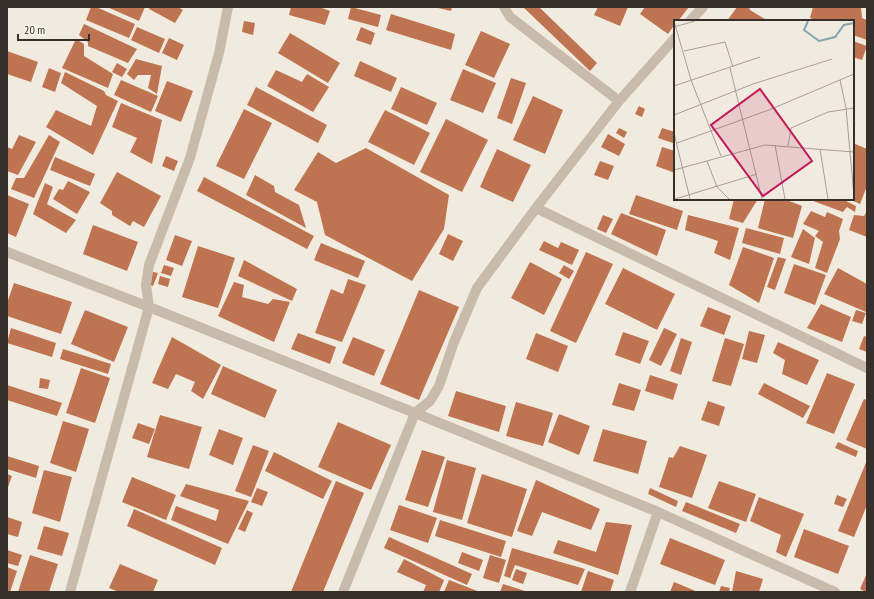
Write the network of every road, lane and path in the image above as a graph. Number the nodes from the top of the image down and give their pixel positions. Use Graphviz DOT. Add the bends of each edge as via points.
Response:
graph roads {
  1 [pos="228,7"];
  2 [pos="504,7"];
  3 [pos="703,7"];
  4 [pos="691,20"];
  5 [pos="674,39"];
  6 [pos="619,101"];
  7 [pos="536,208"];
  8 [pos="7,252"];
  9 [pos="149,307"];
  10 [pos="867,368"];
  11 [pos="416,412"];
  12 [pos="658,512"];
  13 [pos="70,592"];
  14 [pos="343,592"];
  15 [pos="630,592"];
  16 [pos="835,592"];
  1 -- 9 [label="street" via="219,52 190,158 149,265 146,285"];
  2 -- 6 [label="street" via="510,17"];
  3 -- 4 [label="street"];
  5 -- 6 [label="street"];
  6 -- 7 [label="street"];
  7 -- 10 [label="street"];
  7 -- 11 [label="street" via="477,288 439,386 430,401"];
  8 -- 9 [label="street"];
  9 -- 11 [label="street"];
  9 -- 13 [label="street"];
  11 -- 12 [label="street"];
  11 -- 14 [label="street"];
  12 -- 15 [label="street"];
  12 -- 16 [label="street"];
}
